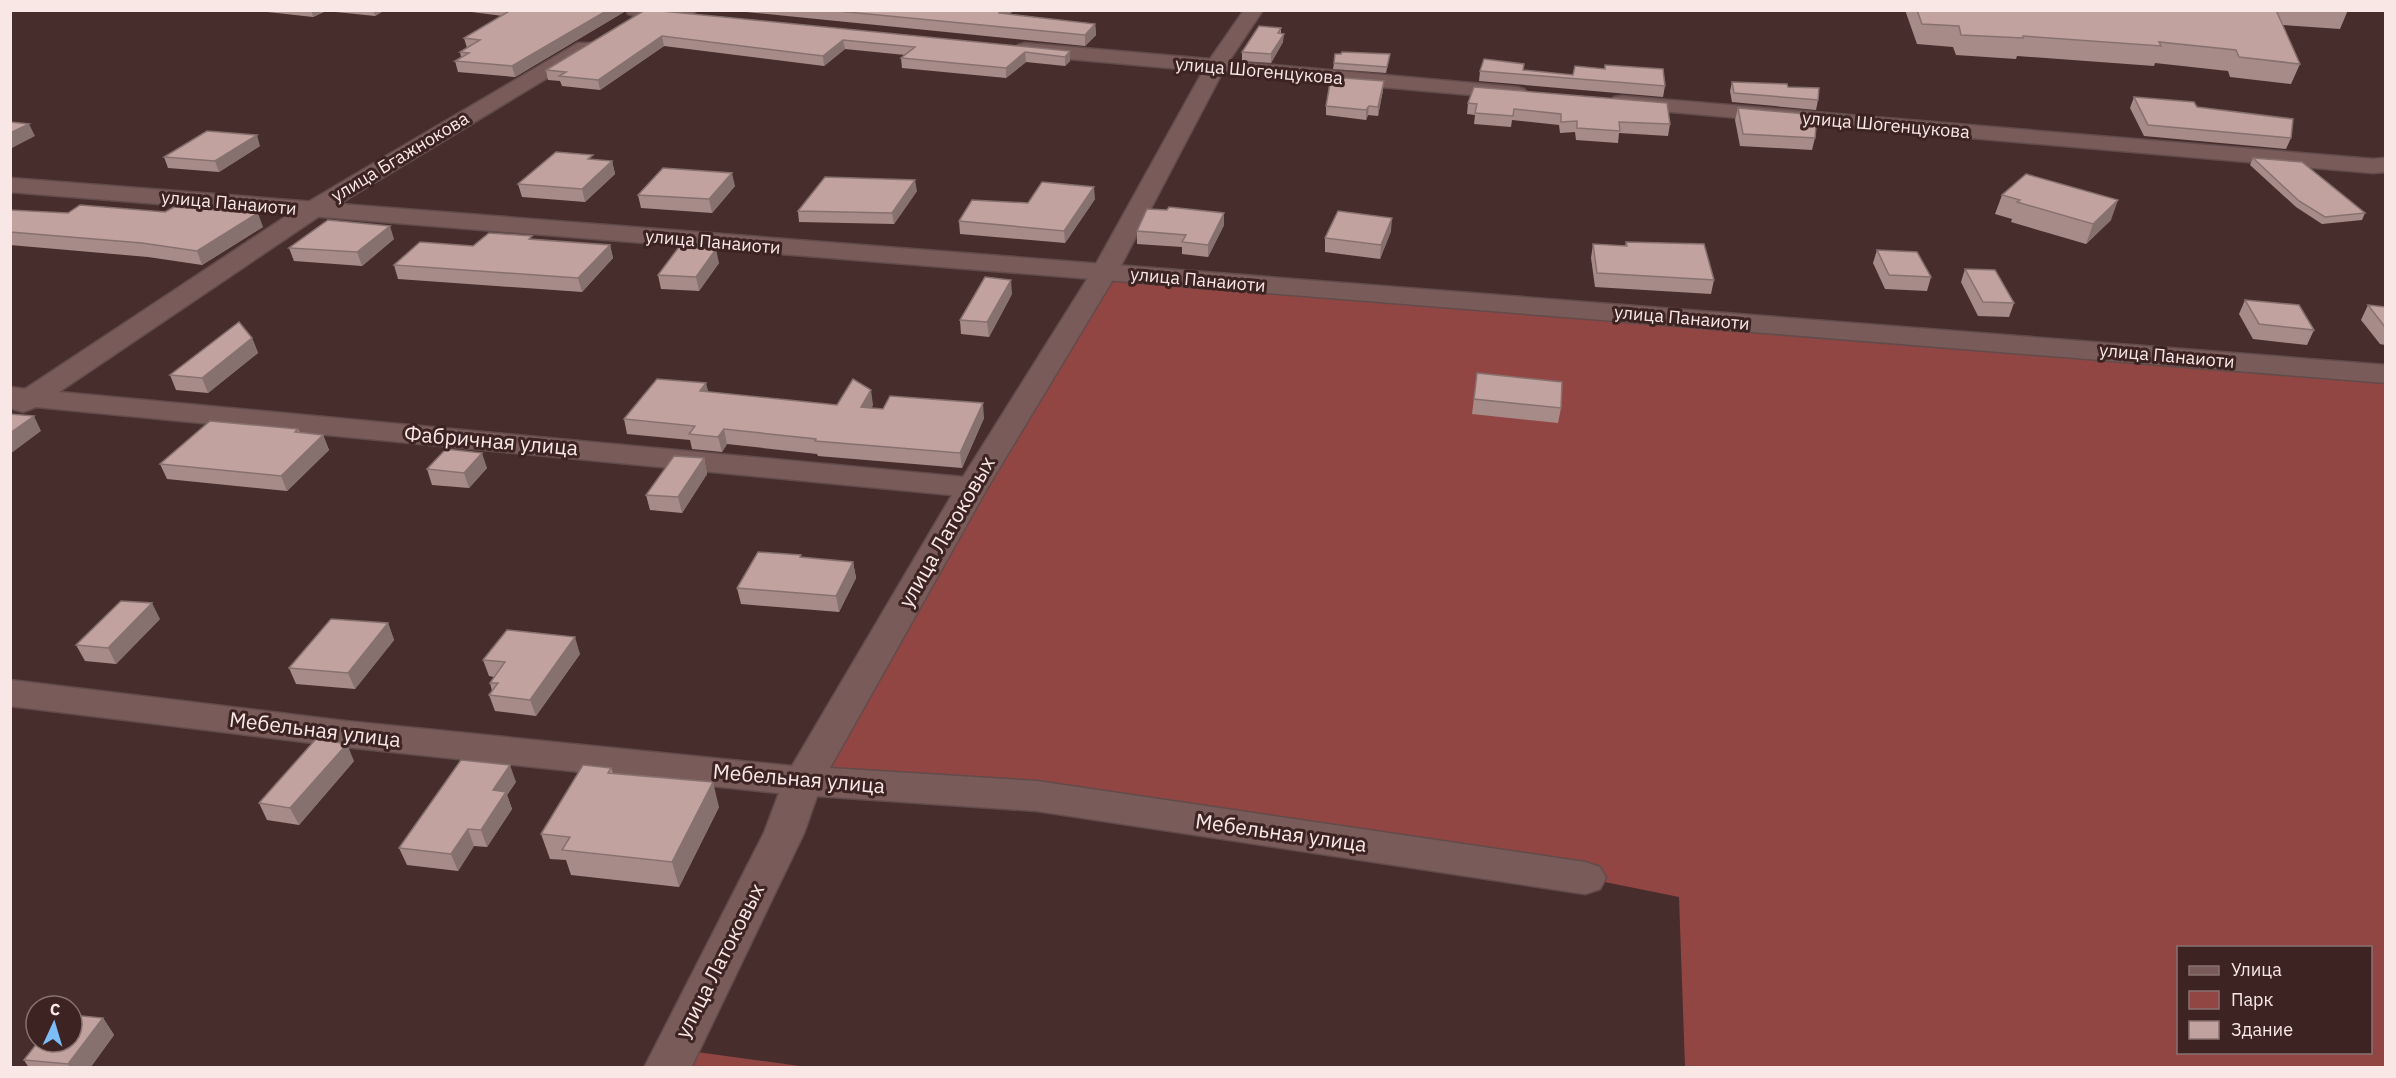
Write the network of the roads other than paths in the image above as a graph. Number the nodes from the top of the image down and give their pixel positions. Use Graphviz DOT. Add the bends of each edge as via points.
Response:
graph roads {
  1 [pos="1254,10"];
  2 [pos="703,17"];
  3 [pos="630,18"];
  4 [pos="1001,46"];
  5 [pos="1215,67"];
  6 [pos="1537,95"];
  7 [pos="1597,100"];
  8 [pos="2385,165"];
  9 [pos="10,185"];
  10 [pos="312,210"];
  11 [pos="1104,273"];
  12 [pos="2385,374"];
  13 [pos="17,402"];
  14 [pos="972,487"];
  15 [pos="10,693"];
  16 [pos="803,781"];
  17 [pos="1585,878"];
  18 [pos="667,1068"];
  1 -- 5 [label="street, улица Латоковых"];
  2 -- 3 [label="street"];
  3 -- 10 [label="street, улица Бгажнокова"];
  4 -- 5 [label="street, улица Шогенцукова"];
  5 -- 6 [label="street, улица Шогенцукова"];
  5 -- 11 [label="street, улица Латоковых"];
  7 -- 8 [label="street, улица Шогенцукова"];
  9 -- 10 [label="street, улица Панаиоти"];
  10 -- 11 [label="street, улица Панаиоти"];
  10 -- 13 [label="street, улица Бгажнокова"];
  11 -- 12 [label="street, улица Панаиоти"];
  11 -- 14 [label="street, улица Латоковых"];
  13 -- 14 [label="street, Фабричная улица"];
  14 -- 16 [label="street, улица Латоковых"];
  15 -- 16 [label="street, Мебельная улица" via="345,734"];
  16 -- 17 [label="street, Мебельная улица" via="1037,796"];
  16 -- 18 [label="street, улица Латоковых" via="784,833"];
}
